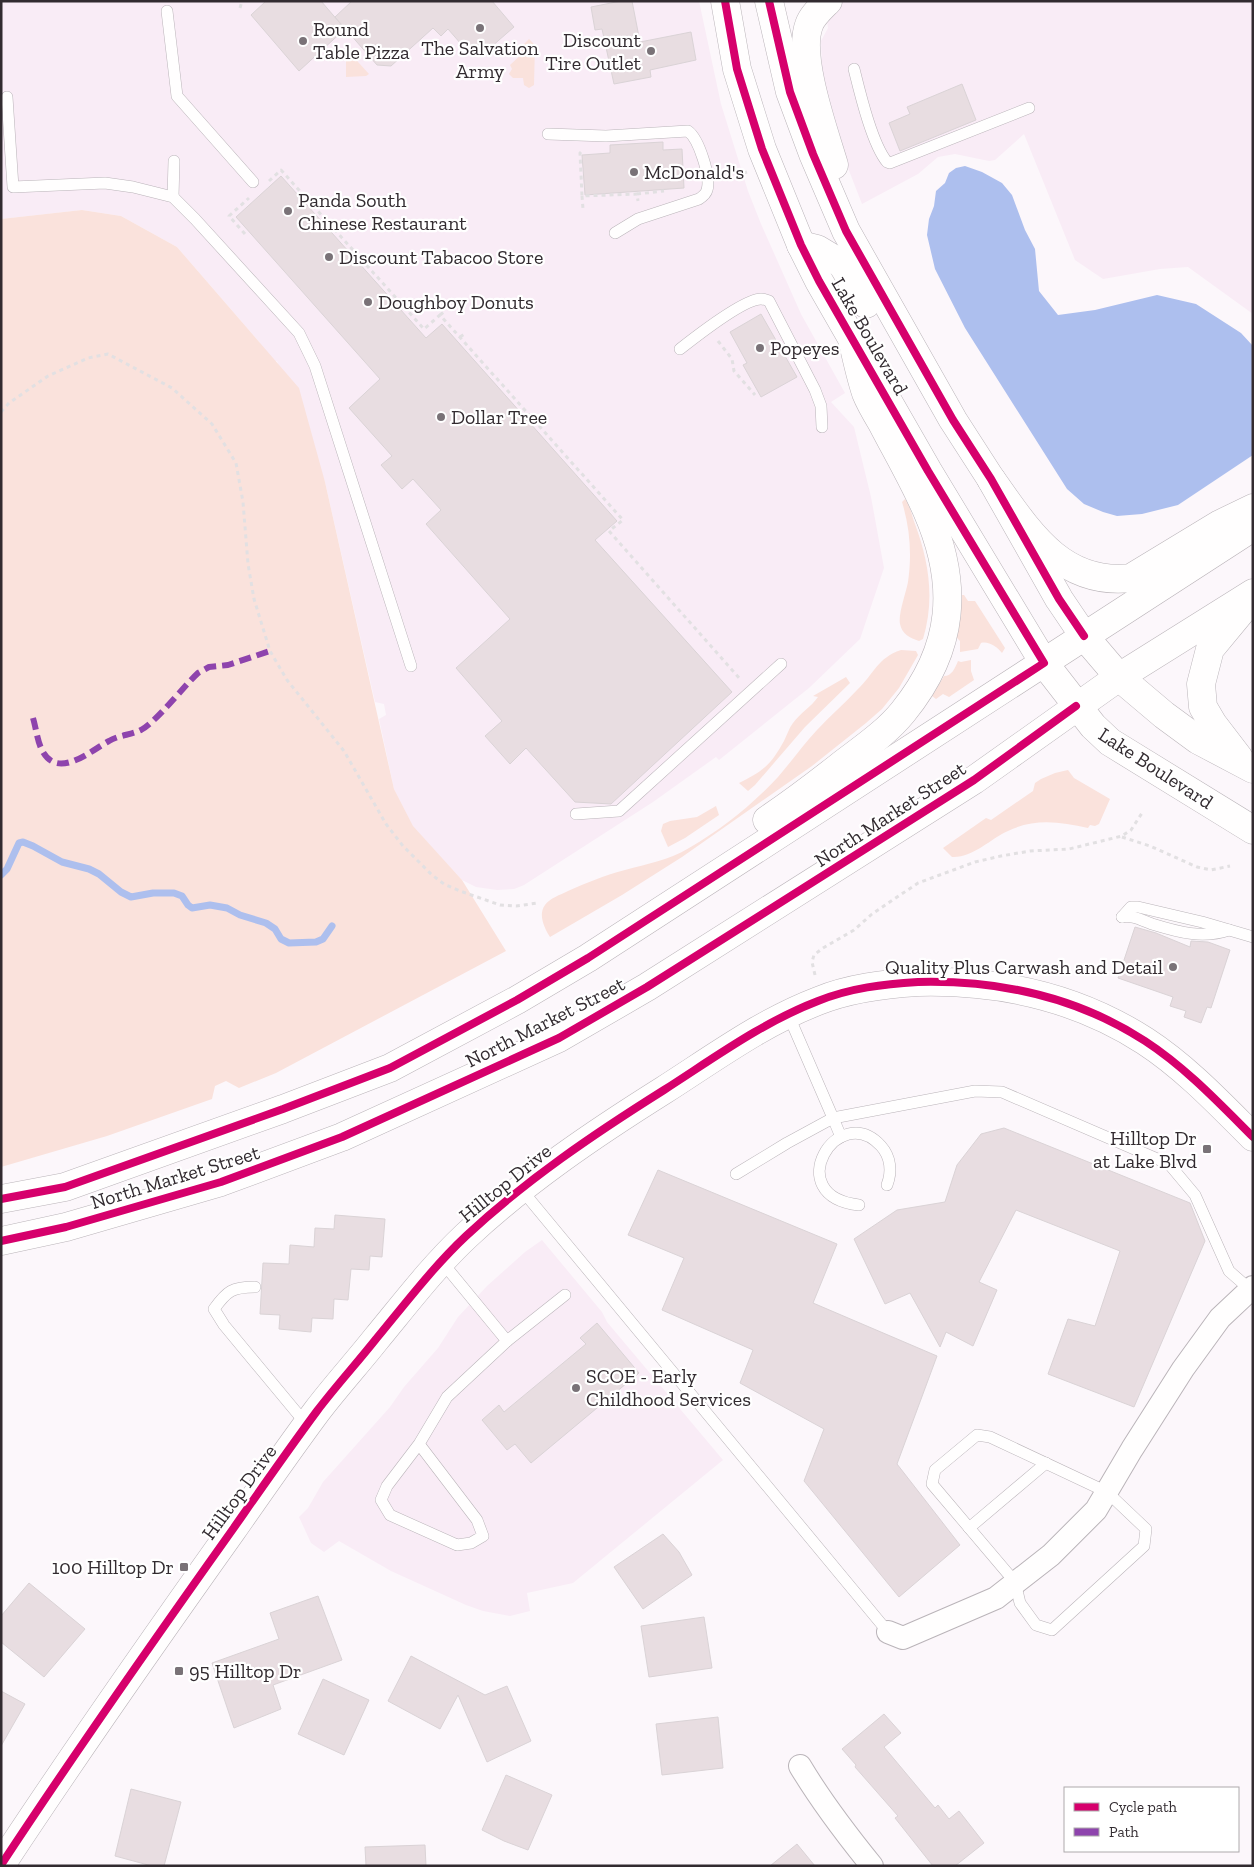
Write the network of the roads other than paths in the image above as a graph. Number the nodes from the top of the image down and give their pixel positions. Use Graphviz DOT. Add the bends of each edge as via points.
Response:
graph roads {
  1 [pos="725,1"];
  2 [pos="769,1"];
  3 [pos="828,1"];
  4 [pos="167,11"];
  5 [pos="854,69"];
  6 [pos="7,97"];
  7 [pos="1029,108"];
  8 [pos="548,134"];
  9 [pos="174,161"];
  10 [pos="253,182"];
  11 [pos="173,198"];
  12 [pos="833,201"];
  13 [pos="615,233"];
  14 [pos="802,245"];
  15 [pos="852,338"];
  16 [pos="680,349"];
  17 [pos="953,420"];
  18 [pos="822,427"];
  19 [pos="991,479"];
  20 [pos="1253,508"];
  21 [pos="1253,527"];
  22 [pos="1253,593"];
  23 [pos="1253,599"];
  24 [pos="1084,636"];
  25 [pos="1044,663"];
  26 [pos="781,664"];
  27 [pos="411,666"];
  28 [pos="1119,677"];
  29 [pos="1076,706"];
  30 [pos="1249,767"];
  31 [pos="576,814"];
  32 [pos="1253,830"];
  33 [pos="1229,930"];
  34 [pos="1253,937"];
  35 [pos="517,1000"];
  36 [pos="788,1014"];
  37 [pos="833,1118"];
  38 [pos="841,1137"];
  39 [pos="1253,1137"];
  40 [pos="736,1174"];
  41 [pos="887,1185"];
  42 [pos="520,1188"];
  43 [pos="1,1199"];
  44 [pos="859,1205"];
  45 [pos="1,1241"];
  46 [pos="442,1262"];
  47 [pos="255,1287"];
  48 [pos="1252,1290"];
  49 [pos="565,1295"];
  50 [pos="507,1341"];
  51 [pos="308,1425"];
  52 [pos="419,1444"];
  53 [pos="1046,1463"];
  54 [pos="1106,1492"];
  55 [pos="969,1528"];
  56 [pos="1015,1582"];
  57 [pos="888,1632"];
  58 [pos="800,1766"];
  59 [pos="1,1865"];
  60 [pos="872,1866"];
  1 -- 14 [label="main road, Lake Boulevard" via="737,69 759,140"];
  2 -- 12 [label="main road, Lake Boulevard" via="790,92"];
  3 -- 12 [label="main road" via="809,25 805,48 810,82 836,170"];
  4 -- 10 [label="lane" via="177,96"];
  5 -- 7 [label="lane" via="880,152 887,162"];
  6 -- 11 [label="lane" via="13,187 105,183"];
  8 -- 13 [label="lane" via="691,133 702,157 708,190 699,199 638,219"];
  9 -- 11 [label="lane"];
  11 -- 27 [label="lane" via="299,333 308,350 316,366"];
  12 -- 17 [label="main road, Lake Boulevard" via="850,238"];
  14 -- 15 [label="main road, Lake Boulevard"];
  14 -- 17 [label="main road" via="817,249 842,264 920,392"];
  15 -- 25 [label="main road, Lake Boulevard"];
  15 -- 35 [label="main road" via="866,394 927,511 948,580 948,616 931,670 902,712 870,743 724,850 559,955"];
  16 -- 18 [label="lane" via="707,328 753,301 763,299 769,302 815,390"];
  17 -- 19 [label="main road, Lake Boulevard"];
  19 -- 20 [label="main road" via="1029,532 1057,558 1081,573 1115,580 1131,578 1220,524"];
  19 -- 24 [label="main road, Lake Boulevard" via="1059,599"];
  21 -- 24 [label="main road, North Market Street"];
  22 -- 28 [label="main road, North Market Street"];
  23 -- 30 [label="main road" via="1210,649 1201,684 1203,707"];
  24 -- 25 [label="main road, North Market Street"];
  24 -- 28 [label="main road, Lake Boulevard"];
  25 -- 29 [label="main road, Lake Boulevard"];
  25 -- 35 [label="main road, North Market Street" via="588,958"];
  26 -- 31 [label="lane" via="619,811"];
  28 -- 29 [label="main road, North Market Street"];
  28 -- 30 [label="main road, Lake Boulevard" via="1198,740"];
  29 -- 32 [label="main road, Lake Boulevard" via="1110,742"];
  29 -- 45 [label="main road, North Market Street" via="965,786 647,988 560,1038 342,1138 221,1182 66,1227"];
  33 -- 33 [label="lane" via="1138,907 1130,908 1122,918 1131,916 1179,933 1212,935"];
  33 -- 34 [label="lane"];
  35 -- 43 [label="main road, North Market Street" via="390,1068 65,1187"];
  36 -- 37 [label="lane"];
  36 -- 39 [label="main road, Hilltop Drive" via="820,1000 875,985 972,982 1038,994 1090,1012 1142,1039 1186,1072"];
  36 -- 42 [label="main road, Hilltop Drive" via="628,1113"];
  37 -- 38 [label="lane"];
  37 -- 40 [label="lane"];
  37 -- 48 [label="lane" via="975,1091 1002,1092 1169,1164 1195,1195 1229,1271"];
  38 -- 41 [label="lane" via="863,1135 882,1147 891,1167"];
  38 -- 44 [label="lane" via="830,1143 823,1153 820,1177 833,1198 844,1204"];
  42 -- 46 [label="main road, Hilltop Drive"];
  42 -- 57 [label="lane"];
  46 -- 50 [label="lane"];
  46 -- 51 [label="main road, Hilltop Drive"];
  47 -- 51 [label="lane" via="239,1287 226,1293 214,1309"];
  48 -- 54 [label="street" via="1220,1318 1183,1369"];
  49 -- 50 [label="lane"];
  50 -- 52 [label="lane" via="447,1397"];
  51 -- 59 [label="main road, Hilltop Drive" via="86,1738"];
  52 -- 52 [label="lane" via="387,1486 381,1500 390,1515 457,1545 471,1543 483,1536 477,1520"];
  53 -- 54 [label="lane"];
  53 -- 55 [label="lane"];
  53 -- 55 [label="lane" via="990,1437 977,1435 949,1458 935,1470 932,1484"];
  54 -- 56 [label="street" via="1096,1510 1051,1556"];
  54 -- 56 [label="lane" via="1146,1529 1144,1546 1052,1630 1036,1626 1020,1603"];
  55 -- 56 [label="lane"];
  56 -- 57 [label="street" via="996,1598 903,1638"];
  58 -- 60 [label="street"];
}
